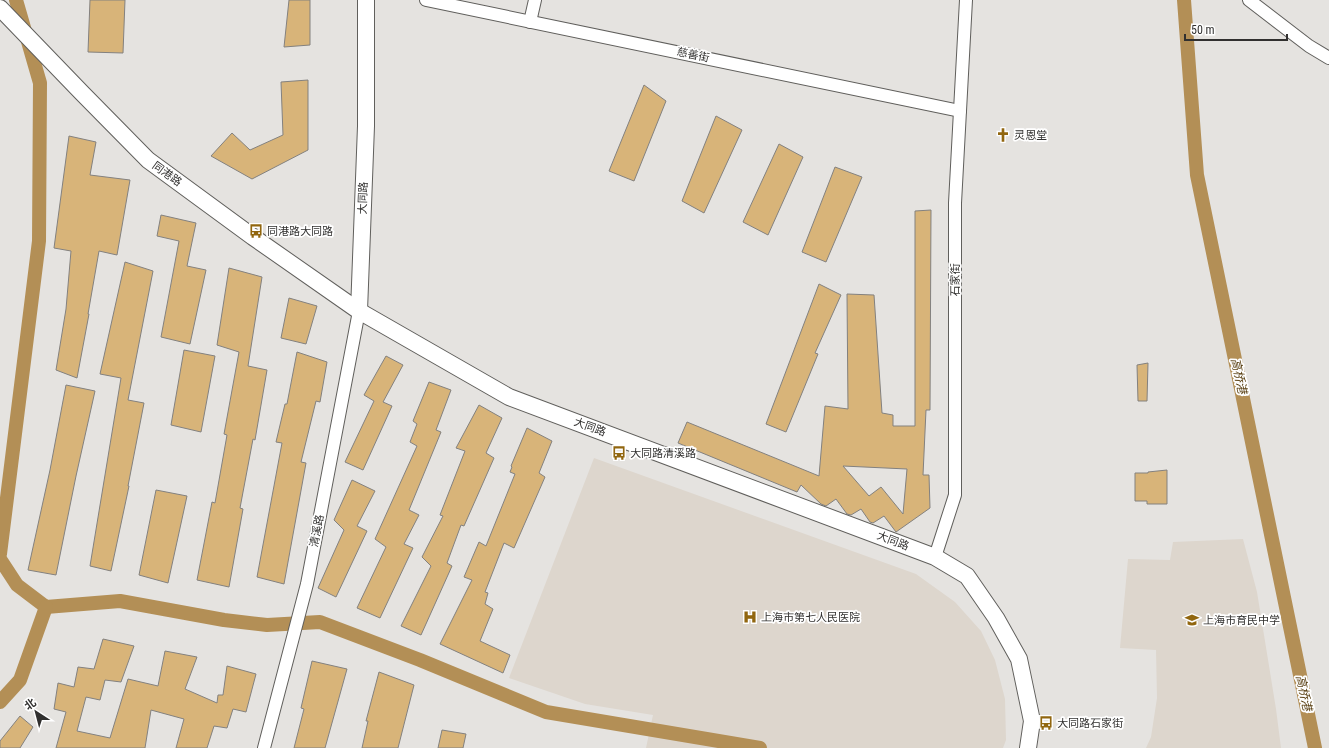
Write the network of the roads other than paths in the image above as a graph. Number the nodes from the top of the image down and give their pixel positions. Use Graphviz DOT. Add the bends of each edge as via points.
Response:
graph roads {
  1 [pos="366,0"];
  2 [pos="426,0"];
  3 [pos="535,0"];
  4 [pos="966,0"];
  5 [pos="1249,0"];
  6 [pos="0,8"];
  7 [pos="530,22"];
  8 [pos="1329,58"];
  9 [pos="960,111"];
  10 [pos="359,311"];
  11 [pos="935,557"];
  12 [pos="264,748"];
  13 [pos="1028,748"];
  1 -- 10 [label="street, 大同路" via="366,126"];
  2 -- 7 [label="street, 慈善街"];
  3 -- 7 [label="street"];
  4 -- 9 [label="street, 石家街"];
  5 -- 8 [label="street"];
  6 -- 10 [label="street, 同港路" via="148,160"];
  7 -- 9 [label="street, 慈善街"];
  9 -- 11 [label="street, 石家街" via="954,203 955,495"];
  10 -- 11 [label="street, 大同路" via="509,397"];
  10 -- 12 [label="street, 清溪路" via="307,584"];
  11 -- 13 [label="street, 大同路" via="967,576 996,618 1019,659 1032,721"];
}
